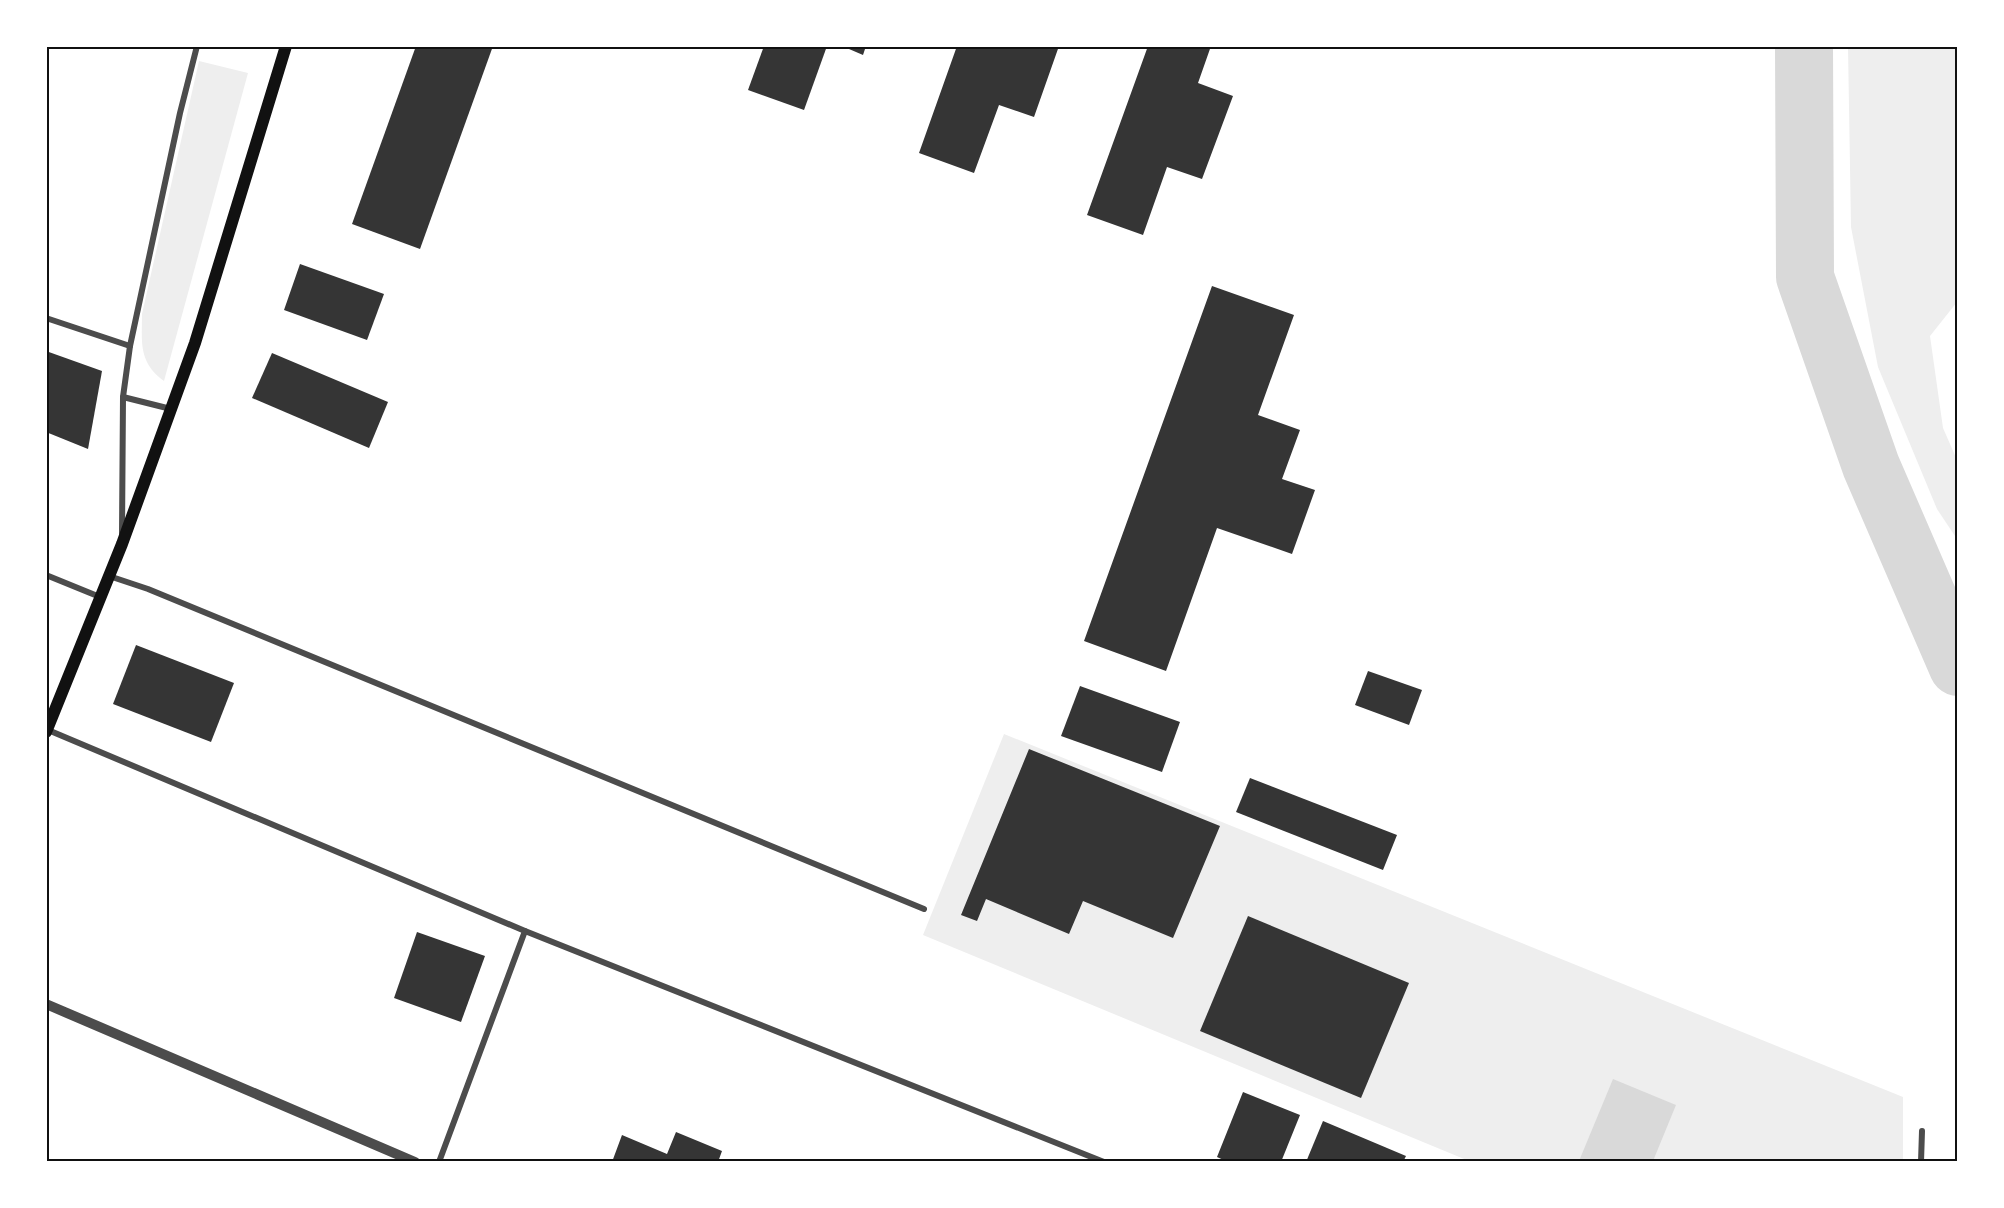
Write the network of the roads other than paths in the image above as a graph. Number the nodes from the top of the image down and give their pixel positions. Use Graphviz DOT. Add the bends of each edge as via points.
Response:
graph roads {
  1 [pos="197,46"];
  2 [pos="286,46"];
  3 [pos="46,318"];
  4 [pos="130,346"];
  5 [pos="123,397"];
  6 [pos="171,409"];
  7 [pos="122,544"];
  8 [pos="46,575"];
  9 [pos="108,575"];
  10 [pos="100,597"];
  11 [pos="47,731"];
  12 [pos="924,909"];
  13 [pos="525,931"];
  14 [pos="46,1004"];
  15 [pos="1922,1131"];
  16 [pos="415,1161"];
  17 [pos="439,1161"];
  18 [pos="1104,1161"];
  19 [pos="1921,1161"];
  1 -- 4 [label="street"];
  2 -- 6 [label="main road"];
  3 -- 4 [label="street"];
  4 -- 5 [label="street"];
  5 -- 6 [label="street"];
  5 -- 7 [label="street"];
  6 -- 7 [label="main road"];
  7 -- 9 [label="main road"];
  8 -- 10 [label="street"];
  9 -- 10 [label="main road"];
  9 -- 12 [label="street"];
  10 -- 11 [label="main road"];
  11 -- 13 [label="street"];
  13 -- 17 [label="street"];
  13 -- 18 [label="street"];
  14 -- 16 [label="street"];
  15 -- 19 [label="street"];
}
